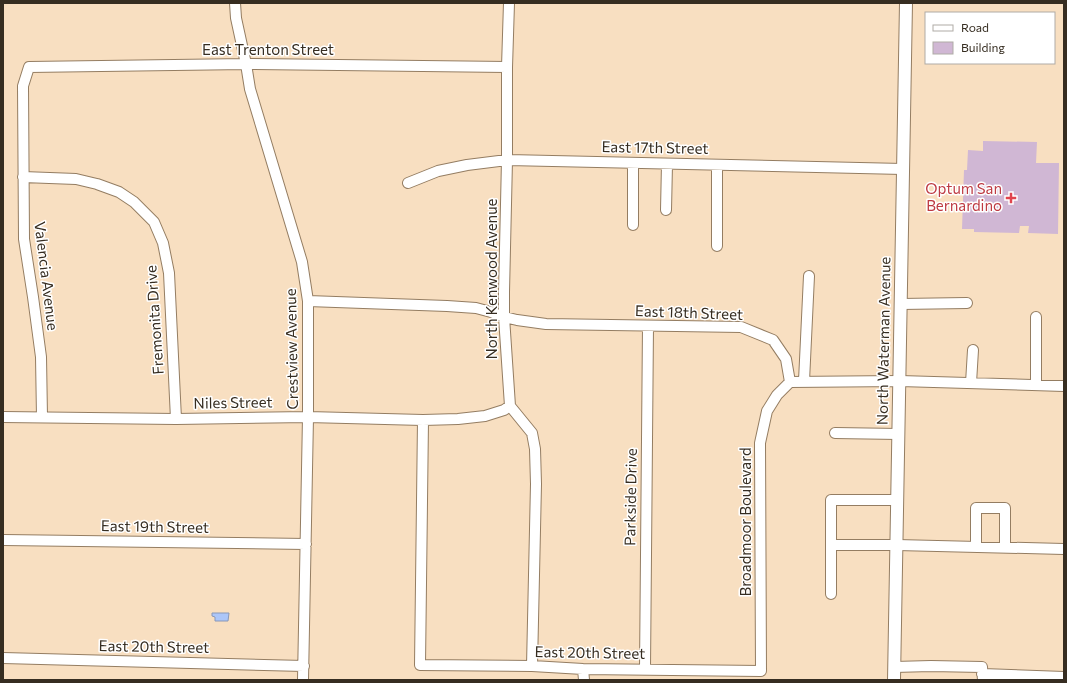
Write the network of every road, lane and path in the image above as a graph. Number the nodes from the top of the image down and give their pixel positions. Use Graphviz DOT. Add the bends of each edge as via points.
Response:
graph roads {
  1 [pos="235,3"];
  2 [pos="509,3"];
  3 [pos="906,3"];
  4 [pos="246,64"];
  5 [pos="29,67"];
  6 [pos="507,67"];
  7 [pos="507,160"];
  8 [pos="633,163"];
  9 [pos="667,164"];
  10 [pos="714,165"];
  11 [pos="903,169"];
  12 [pos="23,177"];
  13 [pos="408,183"];
  14 [pos="666,210"];
  15 [pos="634,226"];
  16 [pos="714,245"];
  17 [pos="809,276"];
  18 [pos="308,301"];
  19 [pos="967,303"];
  20 [pos="901,304"];
  21 [pos="504,317"];
  22 [pos="1036,317"];
  23 [pos="648,326"];
  24 [pos="973,350"];
  25 [pos="900,380"];
  26 [pos="804,381"];
  27 [pos="790,382"];
  28 [pos="971,383"];
  29 [pos="1036,385"];
  30 [pos="1064,386"];
  31 [pos="510,406"];
  32 [pos="3,417"];
  33 [pos="42,417"];
  34 [pos="308,417"];
  35 [pos="176,419"];
  36 [pos="423,420"];
  37 [pos="835,433"];
  38 [pos="899,434"];
  39 [pos="898,500"];
  40 [pos="3,540"];
  41 [pos="306,544"];
  42 [pos="831,545"];
  43 [pos="897,545"];
  44 [pos="976,547"];
  45 [pos="1005,547"];
  46 [pos="1064,549"];
  47 [pos="831,594"];
  48 [pos="3,658"];
  49 [pos="304,666"];
  50 [pos="532,666"];
  51 [pos="894,668"];
  52 [pos="583,669"];
  53 [pos="645,669"];
  54 [pos="760,671"];
  55 [pos="983,677"];
  56 [pos="1064,677"];
  57 [pos="303,680"];
  58 [pos="584,680"];
  59 [pos="894,680"];
  1 -- 4 [label="street, Crestview Avenue"];
  2 -- 6 [label="street, North Kenwood Avenue"];
  3 -- 11 [label="main road, North Waterman Avenue"];
  4 -- 5 [label="street, East Trenton Street"];
  4 -- 6 [label="street, East Trenton Street"];
  4 -- 18 [label="street, Crestview Avenue" via="250,89 302,262"];
  5 -- 12 [label="street, Valencia Avenue" via="23,86"];
  6 -- 7 [label="street, North Kenwood Avenue"];
  7 -- 8 [label="street, East 17th Street"];
  7 -- 13 [label="street, East 17th Street" via="467,164 438,171"];
  7 -- 21 [label="street, North Kenwood Avenue"];
  8 -- 9 [label="street, East 17th Street"];
  8 -- 15 [label="street"];
  9 -- 10 [label="street, East 17th Street"];
  9 -- 14 [label="street"];
  10 -- 11 [label="street, East 17th Street"];
  10 -- 16 [label="street"];
  11 -- 20 [label="main road, North Waterman Avenue"];
  12 -- 33 [label="street, Valencia Avenue" via="24,239 41,357"];
  12 -- 35 [label="street, Fremonita Drive" via="76,179 98,184 119,192 134,202 154,222 163,243 169,273"];
  17 -- 26 [label="street"];
  18 -- 21 [label="street, East 18th Street" via="476,308"];
  18 -- 34 [label="street, Crestview Avenue"];
  19 -- 20 [label="street"];
  20 -- 25 [label="main road, North Waterman Avenue"];
  21 -- 23 [label="street, East 18th Street" via="546,324"];
  21 -- 31 [label="street, North Kenwood Avenue"];
  22 -- 29 [label="street"];
  23 -- 27 [label="street, East 18th Street" via="741,327 773,340 786,359"];
  23 -- 53 [label="street, Parkside Drive"];
  24 -- 28 [label="street"];
  25 -- 26 [label="street"];
  25 -- 28 [label="street"];
  25 -- 38 [label="main road, North Waterman Avenue"];
  26 -- 27 [label="street"];
  27 -- 54 [label="street, Broadmoor Boulevard" via="777,395 767,411 760,443"];
  28 -- 29 [label="street"];
  29 -- 30 [label="street"];
  31 -- 36 [label="street, Niles Street" via="485,416"];
  31 -- 50 [label="street" via="532,433 535,449"];
  32 -- 33 [label="street, Niles Street"];
  33 -- 35 [label="street, Niles Street"];
  34 -- 35 [label="street, Niles Street"];
  34 -- 36 [label="street, Niles Street"];
  34 -- 41 [label="street, Crestview Avenue"];
  36 -- 50 [label="street, East 20th Street" via="420,665"];
  37 -- 38 [label="street"];
  38 -- 39 [label="main road, North Waterman Avenue"];
  39 -- 42 [label="street" via="831,500"];
  39 -- 43 [label="main road, North Waterman Avenue"];
  40 -- 41 [label="street, East 19th Street"];
  41 -- 49 [label="street, Crestview Avenue"];
  42 -- 43 [label="street"];
  42 -- 47 [label="street"];
  43 -- 44 [label="street"];
  43 -- 51 [label="main road, North Waterman Avenue"];
  44 -- 45 [label="street"];
  44 -- 45 [label="street" via="976,508 1006,508"];
  45 -- 46 [label="street"];
  48 -- 49 [label="street, East 20th Street"];
  49 -- 57 [label="street, Crestview Avenue"];
  50 -- 52 [label="street, East 20th Street"];
  51 -- 55 [label="street" via="982,667"];
  51 -- 59 [label="main road, North Waterman Avenue"];
  52 -- 53 [label="street, East 20th Street"];
  52 -- 58 [label="street"];
  53 -- 54 [label="street, East 20th Street"];
  55 -- 56 [label="street"];
}
